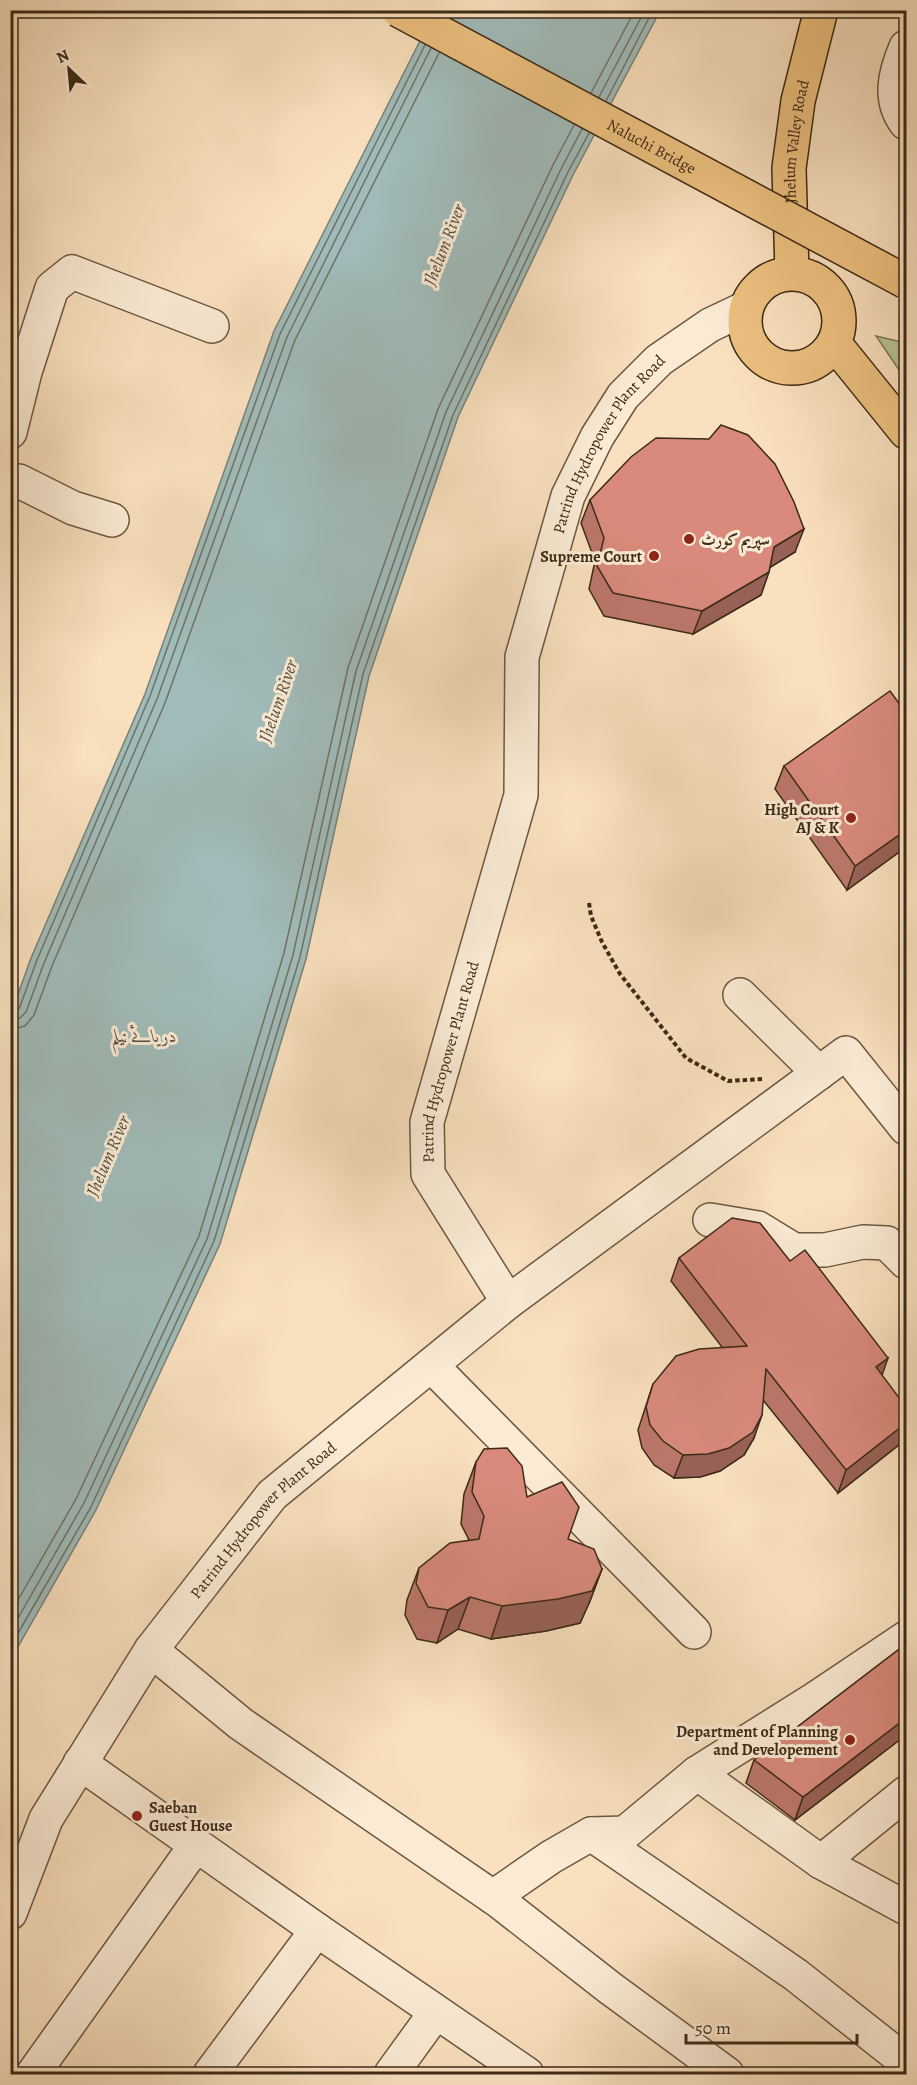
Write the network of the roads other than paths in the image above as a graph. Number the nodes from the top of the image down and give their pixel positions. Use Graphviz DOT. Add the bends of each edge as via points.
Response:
graph roads {
  1 [pos="398,10"];
  2 [pos="821,10"];
  3 [pos="906,47"];
  4 [pos="906,123"];
  5 [pos="792,273"];
  6 [pos="906,282"];
  7 [pos="746,308"];
  8 [pos="212,326"];
  9 [pos="834,343"];
  10 [pos="10,432"];
  11 [pos="906,432"];
  12 [pos="10,482"];
  13 [pos="112,520"];
  14 [pos="740,995"];
  15 [pos="810,1064"];
  16 [pos="906,1128"];
  17 [pos="710,1220"];
  18 [pos="906,1262"];
  19 [pos="508,1302"];
  20 [pos="431,1365"];
  21 [pos="694,1632"];
  22 [pos="906,1638"];
  23 [pos="152,1650"];
  24 [pos="81,1763"];
  25 [pos="697,1773"];
  26 [pos="906,1793"];
  27 [pos="591,1834"];
  28 [pos="196,1845"];
  29 [pos="821,1862"];
  30 [pos="493,1897"];
  31 [pos="906,1908"];
  32 [pos="10,1913"];
  33 [pos="317,1930"];
  34 [pos="436,2012"];
  35 [pos="906,2062"];
  36 [pos="33,2074"];
  37 [pos="210,2074"];
  38 [pos="391,2074"];
  39 [pos="527,2074"];
  40 [pos="726,2074"];
  1 -- 6 [label="highway, Naluchi Bridge, bridge"];
  2 -- 5 [label="highway, Jhelum Valley Road" via="798,101 789,168"];
  3 -- 4 [label="street" via="894,84 899,113"];
  5 -- 7 [label="highway" via="763,283"];
  5 -- 9 [label="highway" via="822,284 832,296 839,327"];
  7 -- 9 [label="highway" via="744,323 754,351 779,367 795,369 811,364"];
  7 -- 19 [label="street, Patrind Hydropower Plant Road" via="710,325 659,360 623,396 597,437 568,496 522,657 521,795 427,1122 428,1174"];
  8 -- 10 [label="street" via="72,272 52,288"];
  9 -- 11 [label="highway"];
  12 -- 13 [label="street" via="19,481 72,508"];
  14 -- 15 [label="street"];
  15 -- 16 [label="street" via="846,1053"];
  15 -- 19 [label="street"];
  17 -- 18 [label="street" via="758,1228 794,1250 887,1242"];
  19 -- 20 [label="street, Patrind Hydropower Plant Road"];
  20 -- 21 [label="street"];
  20 -- 23 [label="street, Patrind Hydropower Plant Road" via="272,1496"];
  22 -- 25 [label="street"];
  23 -- 24 [label="street, Patrind Hydropower Plant Road"];
  23 -- 30 [label="street" via="241,1724"];
  24 -- 28 [label="street"];
  24 -- 32 [label="street, Patrind Hydropower Plant Road" via="46,1819"];
  25 -- 27 [label="street" via="625,1833"];
  25 -- 29 [label="street"];
  26 -- 29 [label="street"];
  27 -- 30 [label="street"];
  27 -- 35 [label="street" via="796,1975"];
  28 -- 33 [label="street"];
  28 -- 36 [label="street"];
  29 -- 31 [label="street"];
  30 -- 40 [label="street"];
  33 -- 34 [label="street"];
  33 -- 37 [label="street"];
  34 -- 38 [label="street"];
  34 -- 39 [label="street"];
}
